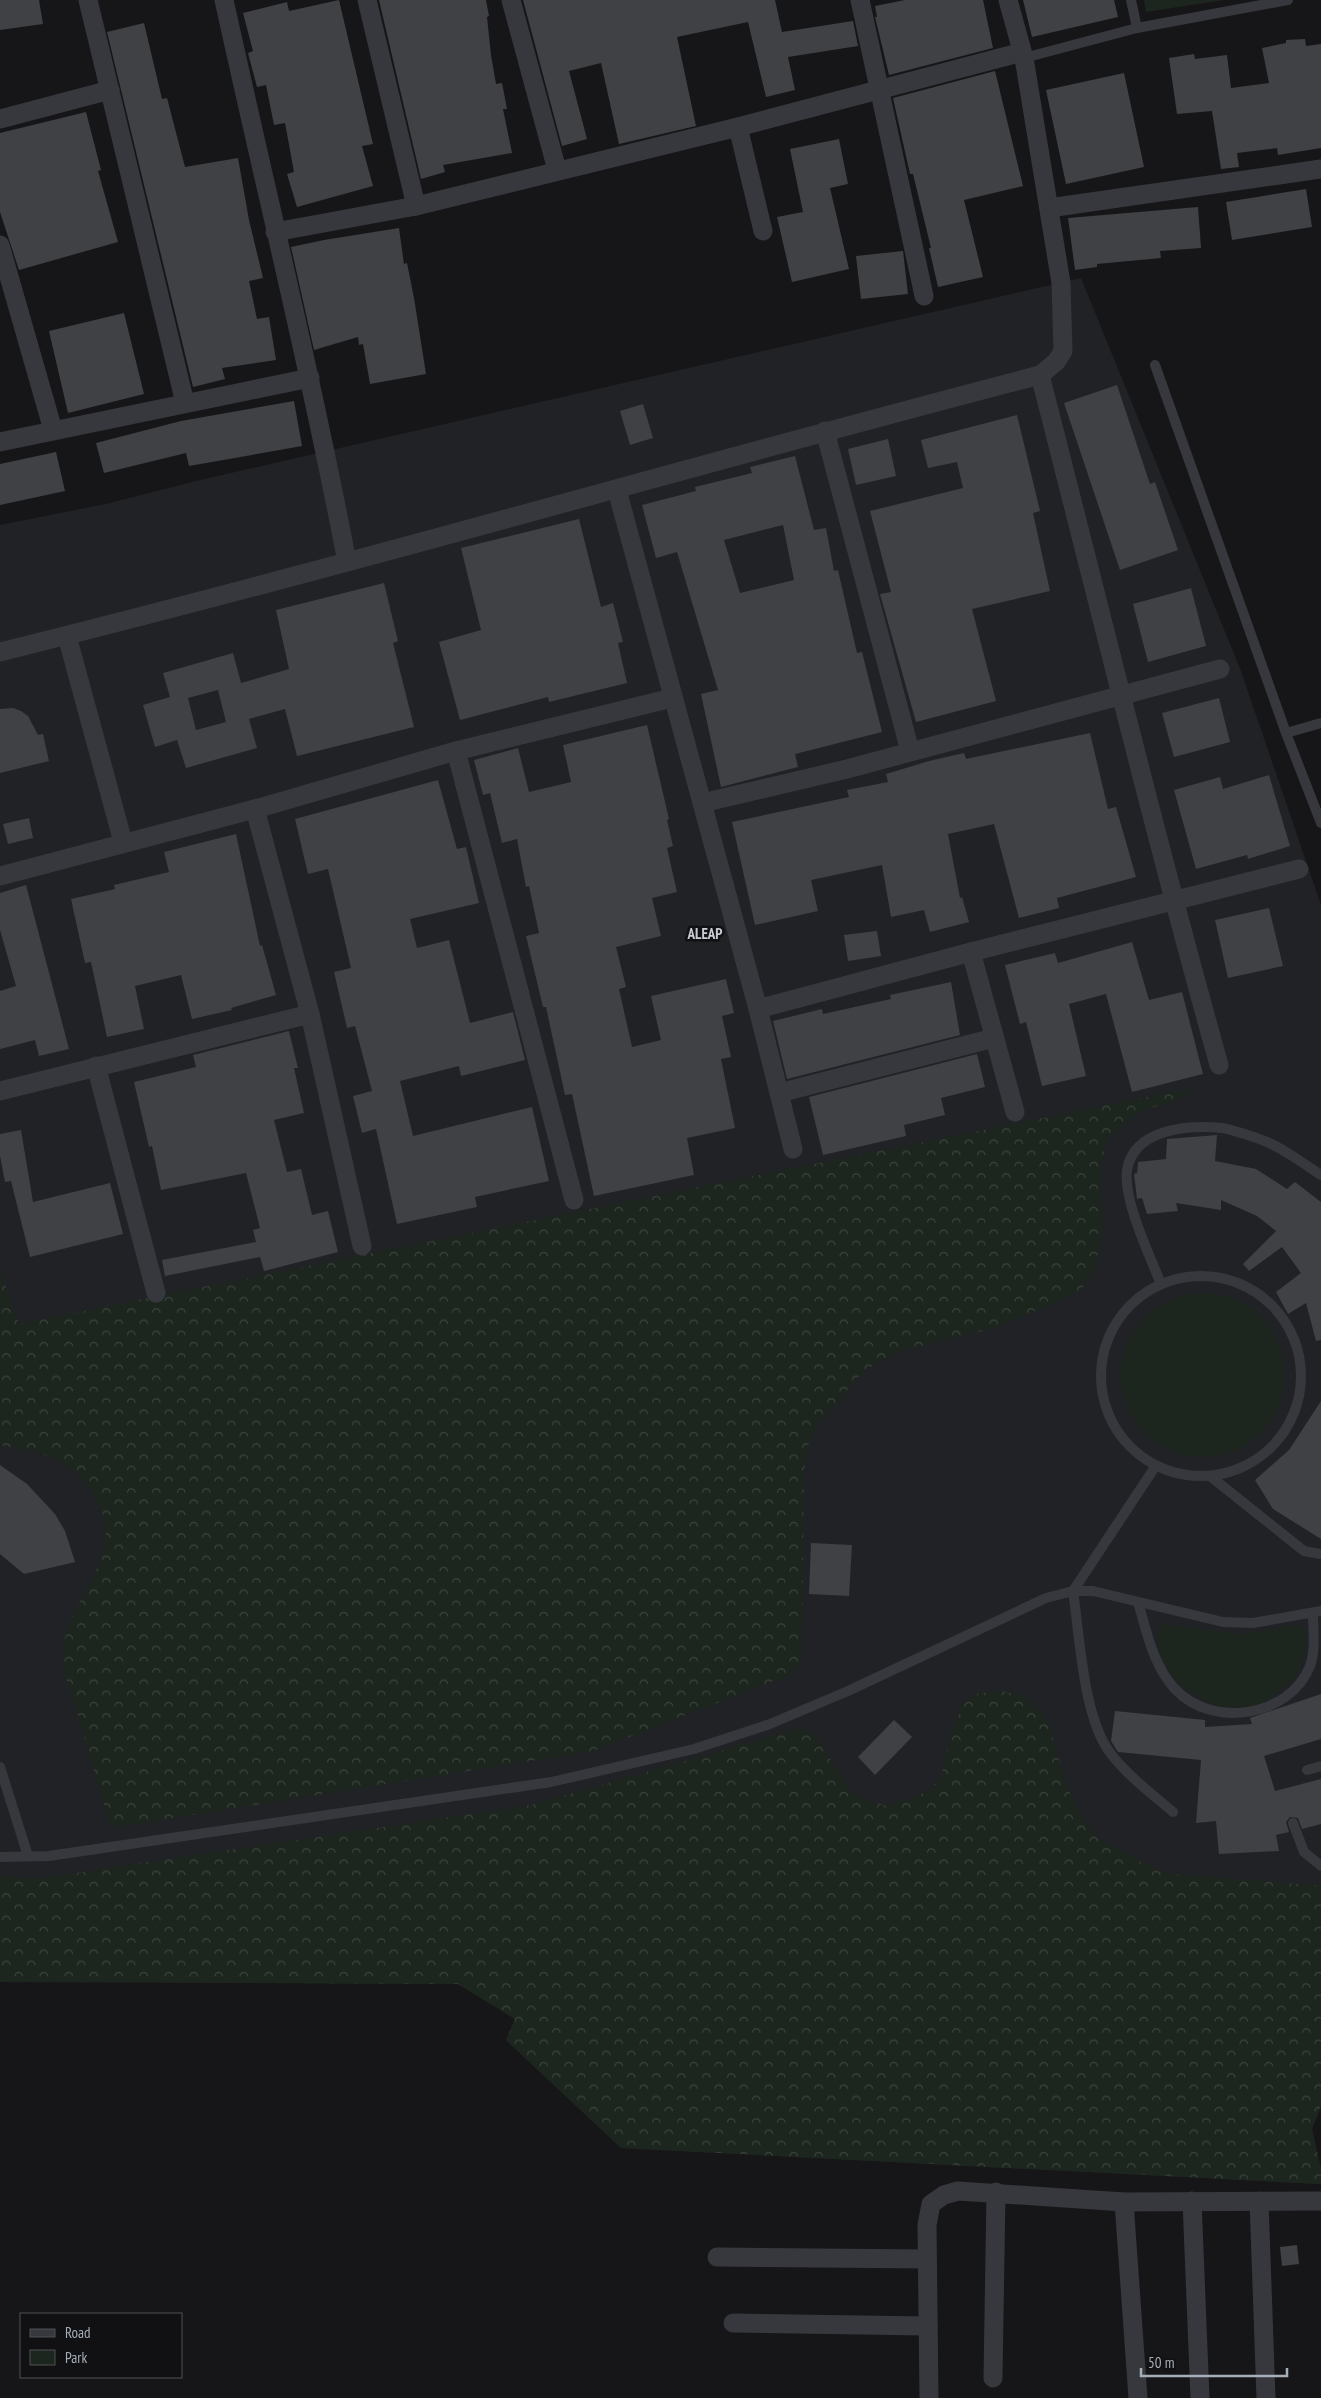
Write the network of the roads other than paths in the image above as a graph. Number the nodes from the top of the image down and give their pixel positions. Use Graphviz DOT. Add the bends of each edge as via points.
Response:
graph roads {
  1 [pos="88,0"];
  2 [pos="224,0"];
  3 [pos="367,0"];
  4 [pos="511,0"];
  5 [pos="860,0"];
  6 [pos="1008,0"];
  7 [pos="1131,0"];
  8 [pos="1288,0"];
  9 [pos="1136,28"];
  10 [pos="1023,55"];
  11 [pos="110,90"];
  12 [pos="881,91"];
  13 [pos="0,119"];
  14 [pos="738,128"];
  15 [pos="1321,169"];
  16 [pos="557,170"];
  17 [pos="416,206"];
  18 [pos="1049,208"];
  19 [pos="763,230"];
  20 [pos="275,232"];
  21 [pos="0,246"];
  22 [pos="924,296"];
  23 [pos="1155,365"];
  24 [pos="1040,375"];
  25 [pos="310,378"];
  26 [pos="185,404"];
  27 [pos="53,430"];
  28 [pos="825,431"];
  29 [pos="0,442"];
  30 [pos="617,490"];
  31 [pos="347,562"];
  32 [pos="67,636"];
  33 [pos="0,652"];
  34 [pos="1220,669"];
  35 [pos="1123,695"];
  36 [pos="672,698"];
  37 [pos="1321,723"];
  38 [pos="1286,733"];
  39 [pos="456,750"];
  40 [pos="910,751"];
  41 [pos="702,803"];
  42 [pos="255,809"];
  43 [pos="1321,823"];
  44 [pos="123,842"];
  45 [pos="1299,870"];
  46 [pos="0,876"];
  47 [pos="1173,902"];
  48 [pos="971,952"];
  49 [pos="758,1010"];
  50 [pos="310,1014"];
  51 [pos="994,1038"];
  52 [pos="1219,1065"];
  53 [pos="96,1066"];
  54 [pos="0,1091"];
  55 [pos="779,1093"];
  56 [pos="1015,1112"];
  57 [pos="793,1149"];
  58 [pos="1321,1175"];
  59 [pos="574,1200"];
  60 [pos="362,1246"];
  61 [pos="1160,1282"];
  62 [pos="156,1293"];
  63 [pos="1155,1467"];
  64 [pos="1210,1476"];
  65 [pos="1321,1554"];
  66 [pos="1073,1591"];
  67 [pos="1138,1602"];
  68 [pos="1317,1612"];
  69 [pos="1321,1766"];
  70 [pos="0,1767"];
  71 [pos="1307,1770"];
  72 [pos="2,1782"];
  73 [pos="1173,1812"];
  74 [pos="1293,1822"];
  75 [pos="28,1856"];
  76 [pos="0,1857"];
  77 [pos="1321,1866"];
  78 [pos="996,2192"];
  79 [pos="1192,2201"];
  80 [pos="1259,2201"];
  81 [pos="1321,2201"];
  82 [pos="1124,2202"];
  83 [pos="717,2258"];
  84 [pos="927,2259"];
  85 [pos="733,2323"];
  86 [pos="928,2326"];
  87 [pos="993,2378"];
  88 [pos="929,2398"];
  89 [pos="1138,2398"];
  90 [pos="1200,2398"];
  91 [pos="1266,2398"];
  1 -- 11 [label="street"];
  2 -- 20 [label="street"];
  3 -- 17 [label="street"];
  4 -- 16 [label="street"];
  5 -- 12 [label="street"];
  6 -- 10 [label="street"];
  7 -- 9 [label="lane"];
  8 -- 9 [label="lane"];
  9 -- 10 [label="lane"];
  10 -- 12 [label="street"];
  10 -- 18 [label="street"];
  11 -- 13 [label="street"];
  11 -- 26 [label="street"];
  12 -- 14 [label="street"];
  12 -- 22 [label="street"];
  14 -- 16 [label="street"];
  14 -- 19 [label="street"];
  15 -- 18 [label="street"];
  16 -- 17 [label="street"];
  17 -- 20 [label="street"];
  18 -- 24 [label="street" via="1061,283 1063,351 1056,362"];
  20 -- 25 [label="street"];
  21 -- 27 [label="street"];
  23 -- 38 [label="lane"];
  24 -- 28 [label="street"];
  24 -- 35 [label="street"];
  25 -- 26 [label="street"];
  25 -- 31 [label="street"];
  26 -- 27 [label="street"];
  27 -- 29 [label="street"];
  28 -- 30 [label="street"];
  28 -- 40 [label="street"];
  30 -- 31 [label="street"];
  30 -- 36 [label="street"];
  31 -- 32 [label="street"];
  32 -- 33 [label="street"];
  32 -- 44 [label="street"];
  34 -- 35 [label="street"];
  35 -- 40 [label="street"];
  35 -- 47 [label="street"];
  36 -- 39 [label="street"];
  36 -- 41 [label="street"];
  37 -- 38 [label="lane"];
  38 -- 43 [label="lane"];
  39 -- 42 [label="street"];
  39 -- 59 [label="street"];
  40 -- 41 [label="street"];
  41 -- 49 [label="street"];
  42 -- 44 [label="street"];
  42 -- 50 [label="street"];
  44 -- 46 [label="street"];
  45 -- 47 [label="street"];
  47 -- 48 [label="street"];
  47 -- 52 [label="street"];
  48 -- 49 [label="street"];
  48 -- 51 [label="street"];
  49 -- 55 [label="street"];
  50 -- 53 [label="street"];
  50 -- 60 [label="street"];
  51 -- 55 [label="street"];
  51 -- 56 [label="street"];
  53 -- 54 [label="street"];
  53 -- 62 [label="street"];
  55 -- 57 [label="street"];
  58 -- 61 [label="lane" via="1263,1140 1224,1128 1187,1128 1157,1134 1138,1147 1127,1168 1127,1192"];
  61 -- 63 [label="lane" via="1138,1298 1117,1321 1105,1350 1102,1382 1110,1415 1129,1444"];
  61 -- 64 [label="lane" via="1196,1275 1227,1278 1256,1291 1279,1313 1295,1340 1302,1367 1296,1408 1279,1438 1234,1471"];
  63 -- 64 [label="lane" via="1181,1476"];
  63 -- 66 [label="lane"];
  64 -- 65 [label="lane" via="1304,1550"];
  66 -- 67 [label="lane" via="1092,1590"];
  66 -- 73 [label="lane" via="1091,1716 1099,1736 1123,1768"];
  66 -- 75 [label="lane" via="1046,1598 770,1724 694,1749 551,1782 48,1856"];
  67 -- 68 [label="lane" via="1223,1622 1253,1623"];
  67 -- 68 [label="lane" via="1152,1651 1163,1674 1176,1690 1211,1710 1229,1713 1252,1711 1276,1703 1292,1692 1302,1679 1314,1651"];
  69 -- 71 [label="lane"];
  70 -- 72 [label="lane"];
  72 -- 75 [label="lane"];
  74 -- 77 [label="lane" via="1304,1852"];
  75 -- 76 [label="lane"];
  78 -- 82 [label="street"];
  78 -- 84 [label="street" via="958,2191 944,2194 931,2204"];
  78 -- 87 [label="street"];
  79 -- 80 [label="street"];
  79 -- 82 [label="street"];
  79 -- 90 [label="street"];
  80 -- 81 [label="street"];
  80 -- 91 [label="street"];
  82 -- 89 [label="street"];
  83 -- 84 [label="street"];
  84 -- 86 [label="street"];
  85 -- 86 [label="street"];
  86 -- 88 [label="street"];
}
